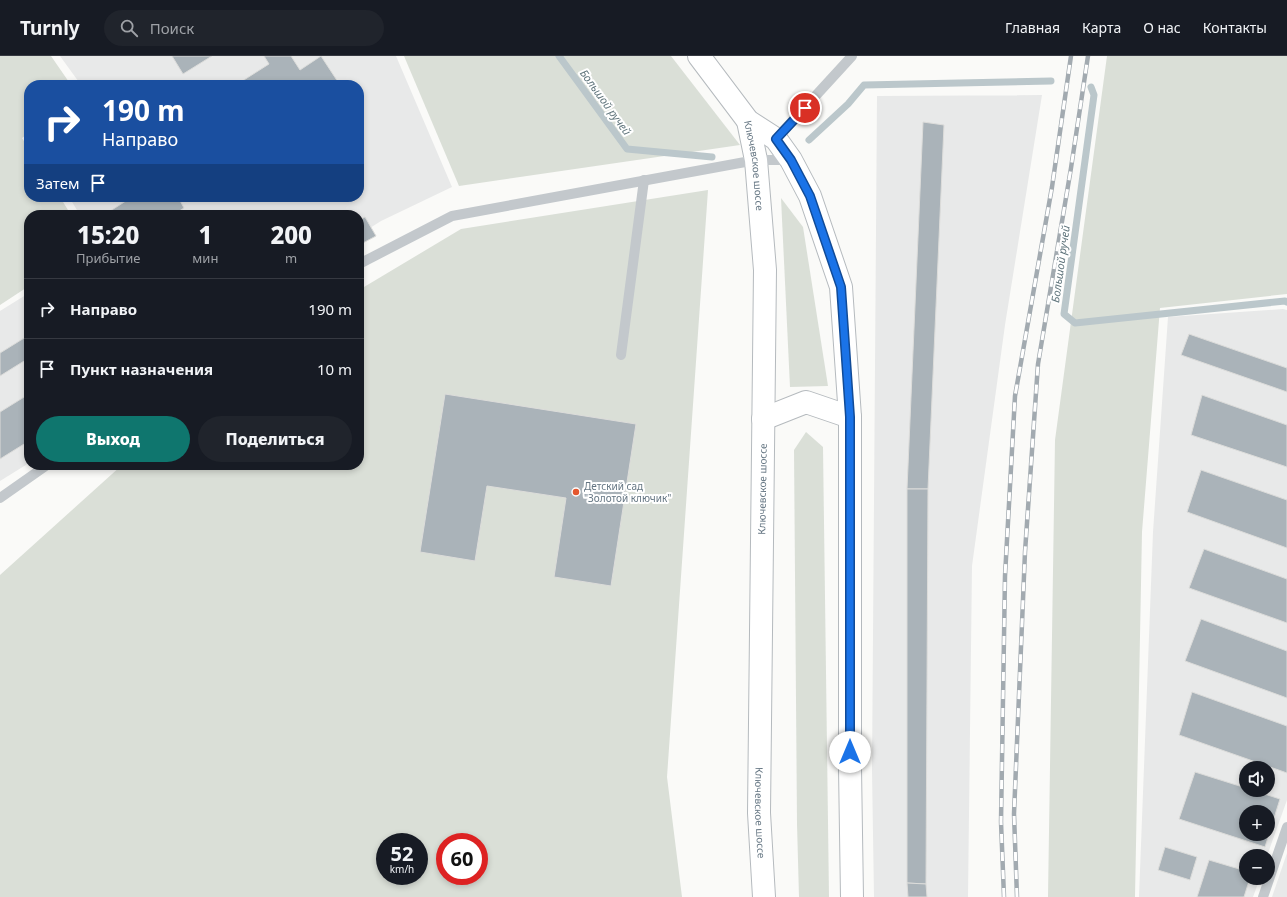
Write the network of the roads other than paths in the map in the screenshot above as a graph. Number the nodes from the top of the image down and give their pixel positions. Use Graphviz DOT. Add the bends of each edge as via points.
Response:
graph roads {
  1 [pos="699,56"];
  2 [pos="852,56"];
  3 [pos="748,121"];
  4 [pos="776,139"];
  5 [pos="756,160"];
  6 [pos="791,160"];
  7 [pos="644,180"];
  8 [pos="364,261"];
  9 [pos="620,355"];
  10 [pos="850,417"];
  11 [pos="763,419"];
  12 [pos="40,470"];
  13 [pos="0,498"];
  14 [pos="1287,827"];
  15 [pos="764,897"];
  16 [pos="852,897"];
  17 [pos="1263,897"];
  1 -- 3 [label="main road"];
  2 -- 4 [label="lane"];
  3 -- 4 [label="main road, Ключевское шоссе"];
  3 -- 5 [label="main road, Ключевское шоссе"];
  4 -- 6 [label="main road, Ключевское шоссе"];
  5 -- 6 [label="lane"];
  5 -- 7 [label="lane"];
  5 -- 11 [label="main road, Ключевское шоссе" via="765,270"];
  6 -- 10 [label="main road, Ключевское шоссе" via="810,196 841,287"];
  7 -- 8 [label="lane" via="452,216"];
  7 -- 9 [label="lane"];
  10 -- 11 [label="main road" via="806,402"];
  10 -- 16 [label="main road, Ключевское шоссе"];
  11 -- 15 [label="main road, Ключевское шоссе" via="759,813"];
  12 -- 13 [label="lane"];
  14 -- 17 [label="lane"];
}
